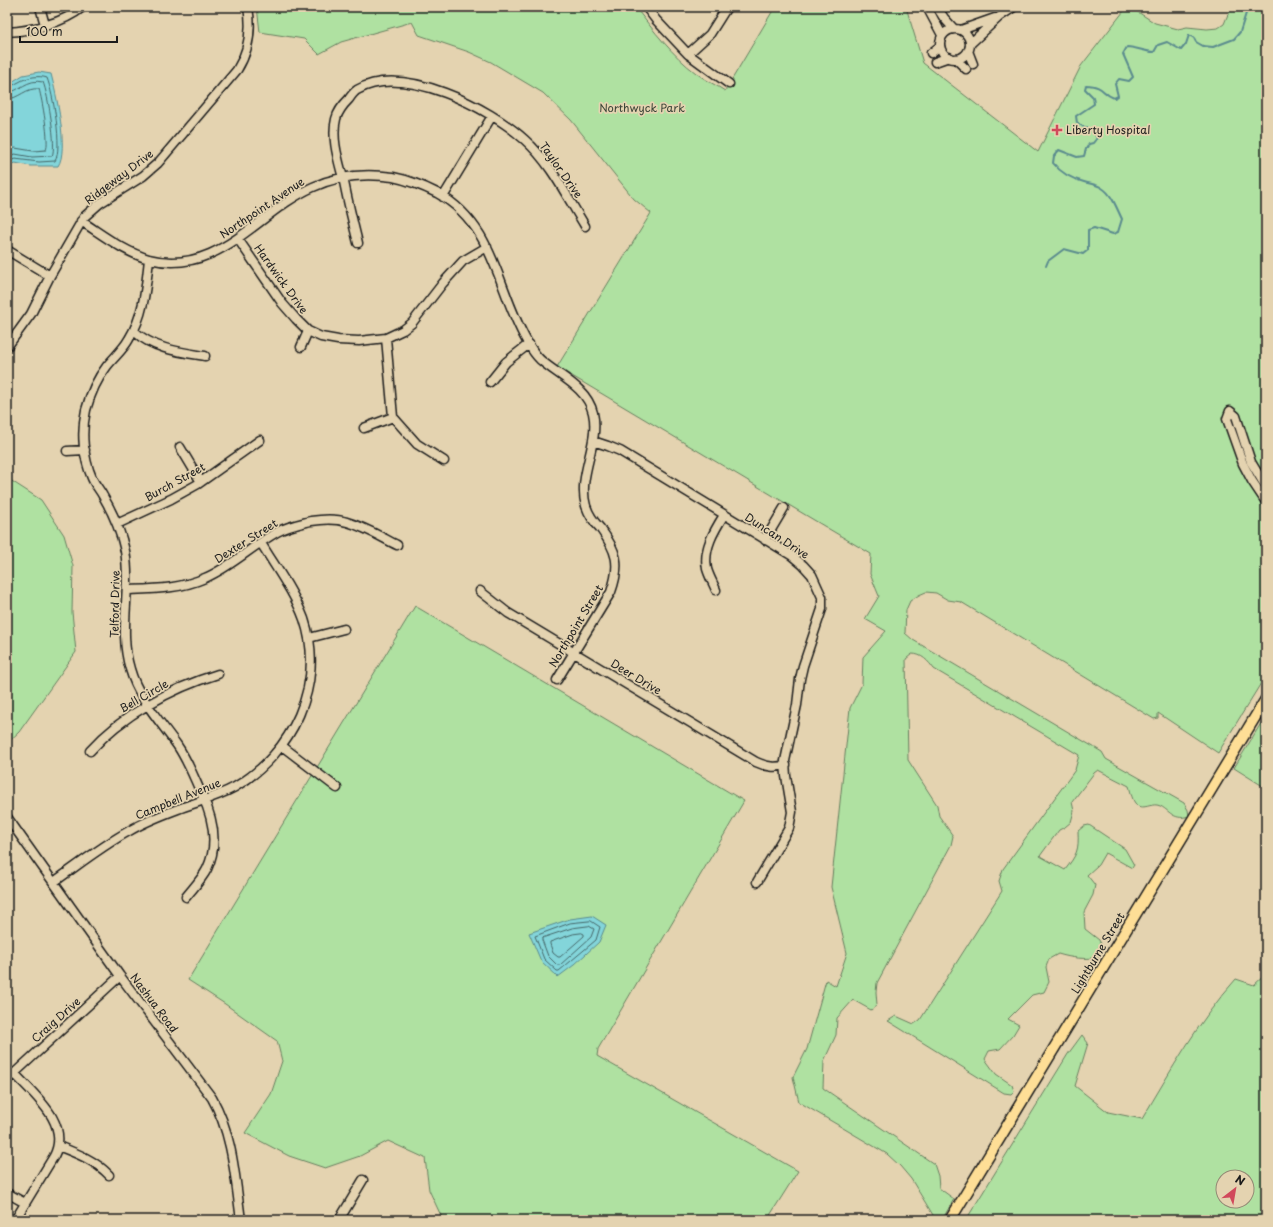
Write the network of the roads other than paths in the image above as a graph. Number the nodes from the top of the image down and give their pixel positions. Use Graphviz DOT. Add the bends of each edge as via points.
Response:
graph roads {
  1 [pos="40,7"];
  2 [pos="82,7"];
  3 [pos="248,7"];
  4 [pos="646,7"];
  5 [pos="726,7"];
  6 [pos="927,7"];
  7 [pos="937,7"];
  8 [pos="1014,7"];
  9 [pos="999,17"];
  10 [pos="45,25"];
  11 [pos="957,29"];
  12 [pos="7,32"];
  13 [pos="942,35"];
  14 [pos="940,46"];
  15 [pos="969,47"];
  16 [pos="931,53"];
  17 [pos="688,54"];
  18 [pos="952,58"];
  19 [pos="935,62"];
  20 [pos="730,84"];
  21 [pos="492,116"];
  22 [pos="342,176"];
  23 [pos="443,197"];
  24 [pos="82,221"];
  25 [pos="585,226"];
  26 [pos="238,239"];
  27 [pos="358,243"];
  28 [pos="487,247"];
  29 [pos="7,250"];
  30 [pos="149,259"];
  31 [pos="50,276"];
  32 [pos="134,331"];
  33 [pos="308,331"];
  34 [pos="386,338"];
  35 [pos="529,344"];
  36 [pos="301,346"];
  37 [pos="7,348"];
  38 [pos="205,356"];
  39 [pos="555,371"];
  40 [pos="490,382"];
  41 [pos="393,417"];
  42 [pos="364,428"];
  43 [pos="260,440"];
  44 [pos="593,441"];
  45 [pos="180,447"];
  46 [pos="84,450"];
  47 [pos="67,451"];
  48 [pos="444,461"];
  49 [pos="202,482"];
  50 [pos="1266,487"];
  51 [pos="1266,502"];
  52 [pos="784,508"];
  53 [pos="724,514"];
  54 [pos="117,524"];
  55 [pos="765,540"];
  56 [pos="261,543"];
  57 [pos="397,545"];
  58 [pos="127,590"];
  59 [pos="716,590"];
  60 [pos="480,592"];
  61 [pos="344,629"];
  62 [pos="309,638"];
  63 [pos="574,652"];
  64 [pos="218,674"];
  65 [pos="557,680"];
  66 [pos="1266,699"];
  67 [pos="148,705"];
  68 [pos="282,746"];
  69 [pos="90,751"];
  70 [pos="786,766"];
  71 [pos="337,788"];
  72 [pos="205,800"];
  73 [pos="7,817"];
  74 [pos="54,882"];
  75 [pos="757,882"];
  76 [pos="186,897"];
  77 [pos="120,976"];
  78 [pos="14,1074"];
  79 [pos="7,1080"];
  80 [pos="58,1146"];
  81 [pos="109,1175"];
  82 [pos="363,1180"];
  83 [pos="7,1193"];
  84 [pos="25,1203"];
  85 [pos="15,1220"];
  86 [pos="241,1220"];
  87 [pos="339,1220"];
  88 [pos="950,1220"];
  1 -- 10 [label="street"];
  2 -- 10 [label="street"];
  3 -- 24 [label="street, Ridgeway Drive" via="248,47 237,70 158,163 143,176 100,203"];
  4 -- 17 [label="street"];
  5 -- 17 [label="street" via="710,34"];
  6 -- 13 [label="street"];
  7 -- 11 [label="street" via="946,21"];
  8 -- 9 [label="street"];
  9 -- 11 [label="street"];
  9 -- 15 [label="street"];
  10 -- 12 [label="street"];
  11 -- 13 [label="street"];
  11 -- 15 [label="street" via="967,35"];
  13 -- 14 [label="street"];
  14 -- 16 [label="street"];
  14 -- 18 [label="street" via="943,53"];
  15 -- 18 [label="street" via="963,56"];
  15 -- 18 [label="street" via="970,66"];
  17 -- 20 [label="street"];
  18 -- 19 [label="street"];
  21 -- 22 [label="street, Taylor Drive" via="471,103 416,84 378,82 370,85 356,91 343,105 336,118 335,145"];
  21 -- 23 [label="street"];
  21 -- 25 [label="street, Taylor Drive" via="525,139 537,152"];
  22 -- 23 [label="street, Northpoint Avenue" via="377,175 396,178 416,183"];
  22 -- 26 [label="street, Northpoint Avenue" via="298,195"];
  22 -- 27 [label="street, Taylor Drive"];
  23 -- 28 [label="street, Northpoint Avenue" via="468,217 480,232"];
  24 -- 30 [label="street, Northpoint Avenue" via="129,251"];
  24 -- 31 [label="street, Ridgeway Drive"];
  26 -- 30 [label="street, Northpoint Avenue" via="213,254 189,261"];
  26 -- 33 [label="street, Hardwick Drive" via="282,302"];
  28 -- 34 [label="street, Hardwick Drive" via="463,261 442,283 412,323"];
  28 -- 35 [label="street, Northpoint Avenue"];
  29 -- 31 [label="street"];
  30 -- 32 [label="street, Telford Drive" via="142,309"];
  31 -- 37 [label="street, Ridgeway Drive" via="26,322"];
  32 -- 38 [label="street" via="148,341 169,350"];
  32 -- 46 [label="street, Telford Drive" via="93,389 84,423"];
  33 -- 34 [label="street, Hardwick Drive" via="338,340"];
  33 -- 36 [label="street"];
  34 -- 41 [label="street"];
  35 -- 39 [label="street, Northpoint Avenue" via="541,360"];
  35 -- 40 [label="street" via="506,362"];
  39 -- 44 [label="street, Northpoint Street" via="588,399 593,412"];
  41 -- 42 [label="street"];
  41 -- 48 [label="street" via="417,444"];
  43 -- 49 [label="street, Burch Street"];
  44 -- 53 [label="street, Duncan Drive" via="620,451"];
  44 -- 63 [label="street, Northpoint Street" via="584,482 585,500 589,514 615,553 616,579 611,592"];
  45 -- 49 [label="street"];
  46 -- 47 [label="street"];
  46 -- 54 [label="street, Telford Drive" via="93,480"];
  49 -- 54 [label="street, Burch Street"];
  50 -- 51 [label="street" via="1251,462 1236,416 1230,411 1227,419 1243,464"];
  52 -- 55 [label="street"];
  53 -- 55 [label="street, Duncan Drive"];
  53 -- 59 [label="street" via="708,549 708,570"];
  54 -- 58 [label="street, Telford Drive" via="126,561"];
  55 -- 70 [label="street, Duncan Drive" via="803,565 812,575 822,597 822,609 800,679"];
  56 -- 57 [label="street, Dexter Street" via="287,528 320,519 330,519 348,522"];
  56 -- 58 [label="street, Dexter Street" via="215,573 189,584"];
  56 -- 62 [label="street, Campbell Avenue" via="298,604"];
  58 -- 67 [label="street, Telford Drive" via="124,632 127,658 134,682"];
  60 -- 63 [label="street, Deer Drive" via="508,613"];
  61 -- 62 [label="street"];
  62 -- 68 [label="street, Campbell Avenue" via="311,667 307,692 298,720"];
  63 -- 65 [label="street, Northpoint Street"];
  63 -- 70 [label="street, Deer Drive" via="756,762 770,767"];
  64 -- 67 [label="street, Bell Circle" via="192,683"];
  66 -- 88 [label="main road, Lightburne Street"];
  67 -- 69 [label="street, Bell Circle" via="121,722"];
  67 -- 72 [label="street, Telford Drive" via="178,746"];
  68 -- 71 [label="street"];
  68 -- 72 [label="street, Campbell Avenue" via="251,776 220,795"];
  70 -- 75 [label="street, Duncan Drive" via="792,812 789,828"];
  72 -- 74 [label="street, Campbell Avenue" via="177,809 129,831"];
  72 -- 76 [label="street, Telford Drive" via="211,815 213,849 206,870"];
  73 -- 74 [label="street, Nashua Road"];
  74 -- 77 [label="street, Nashua Road"];
  77 -- 78 [label="street, Craig Drive"];
  77 -- 86 [label="street, Nashua Road" via="215,1103 230,1144"];
  78 -- 79 [label="street, Craig Drive"];
  78 -- 80 [label="street" via="51,1114 58,1129"];
  80 -- 81 [label="street" via="81,1155"];
  80 -- 84 [label="street"];
  82 -- 87 [label="street"];
  83 -- 84 [label="street"];
  84 -- 85 [label="street"];
}
